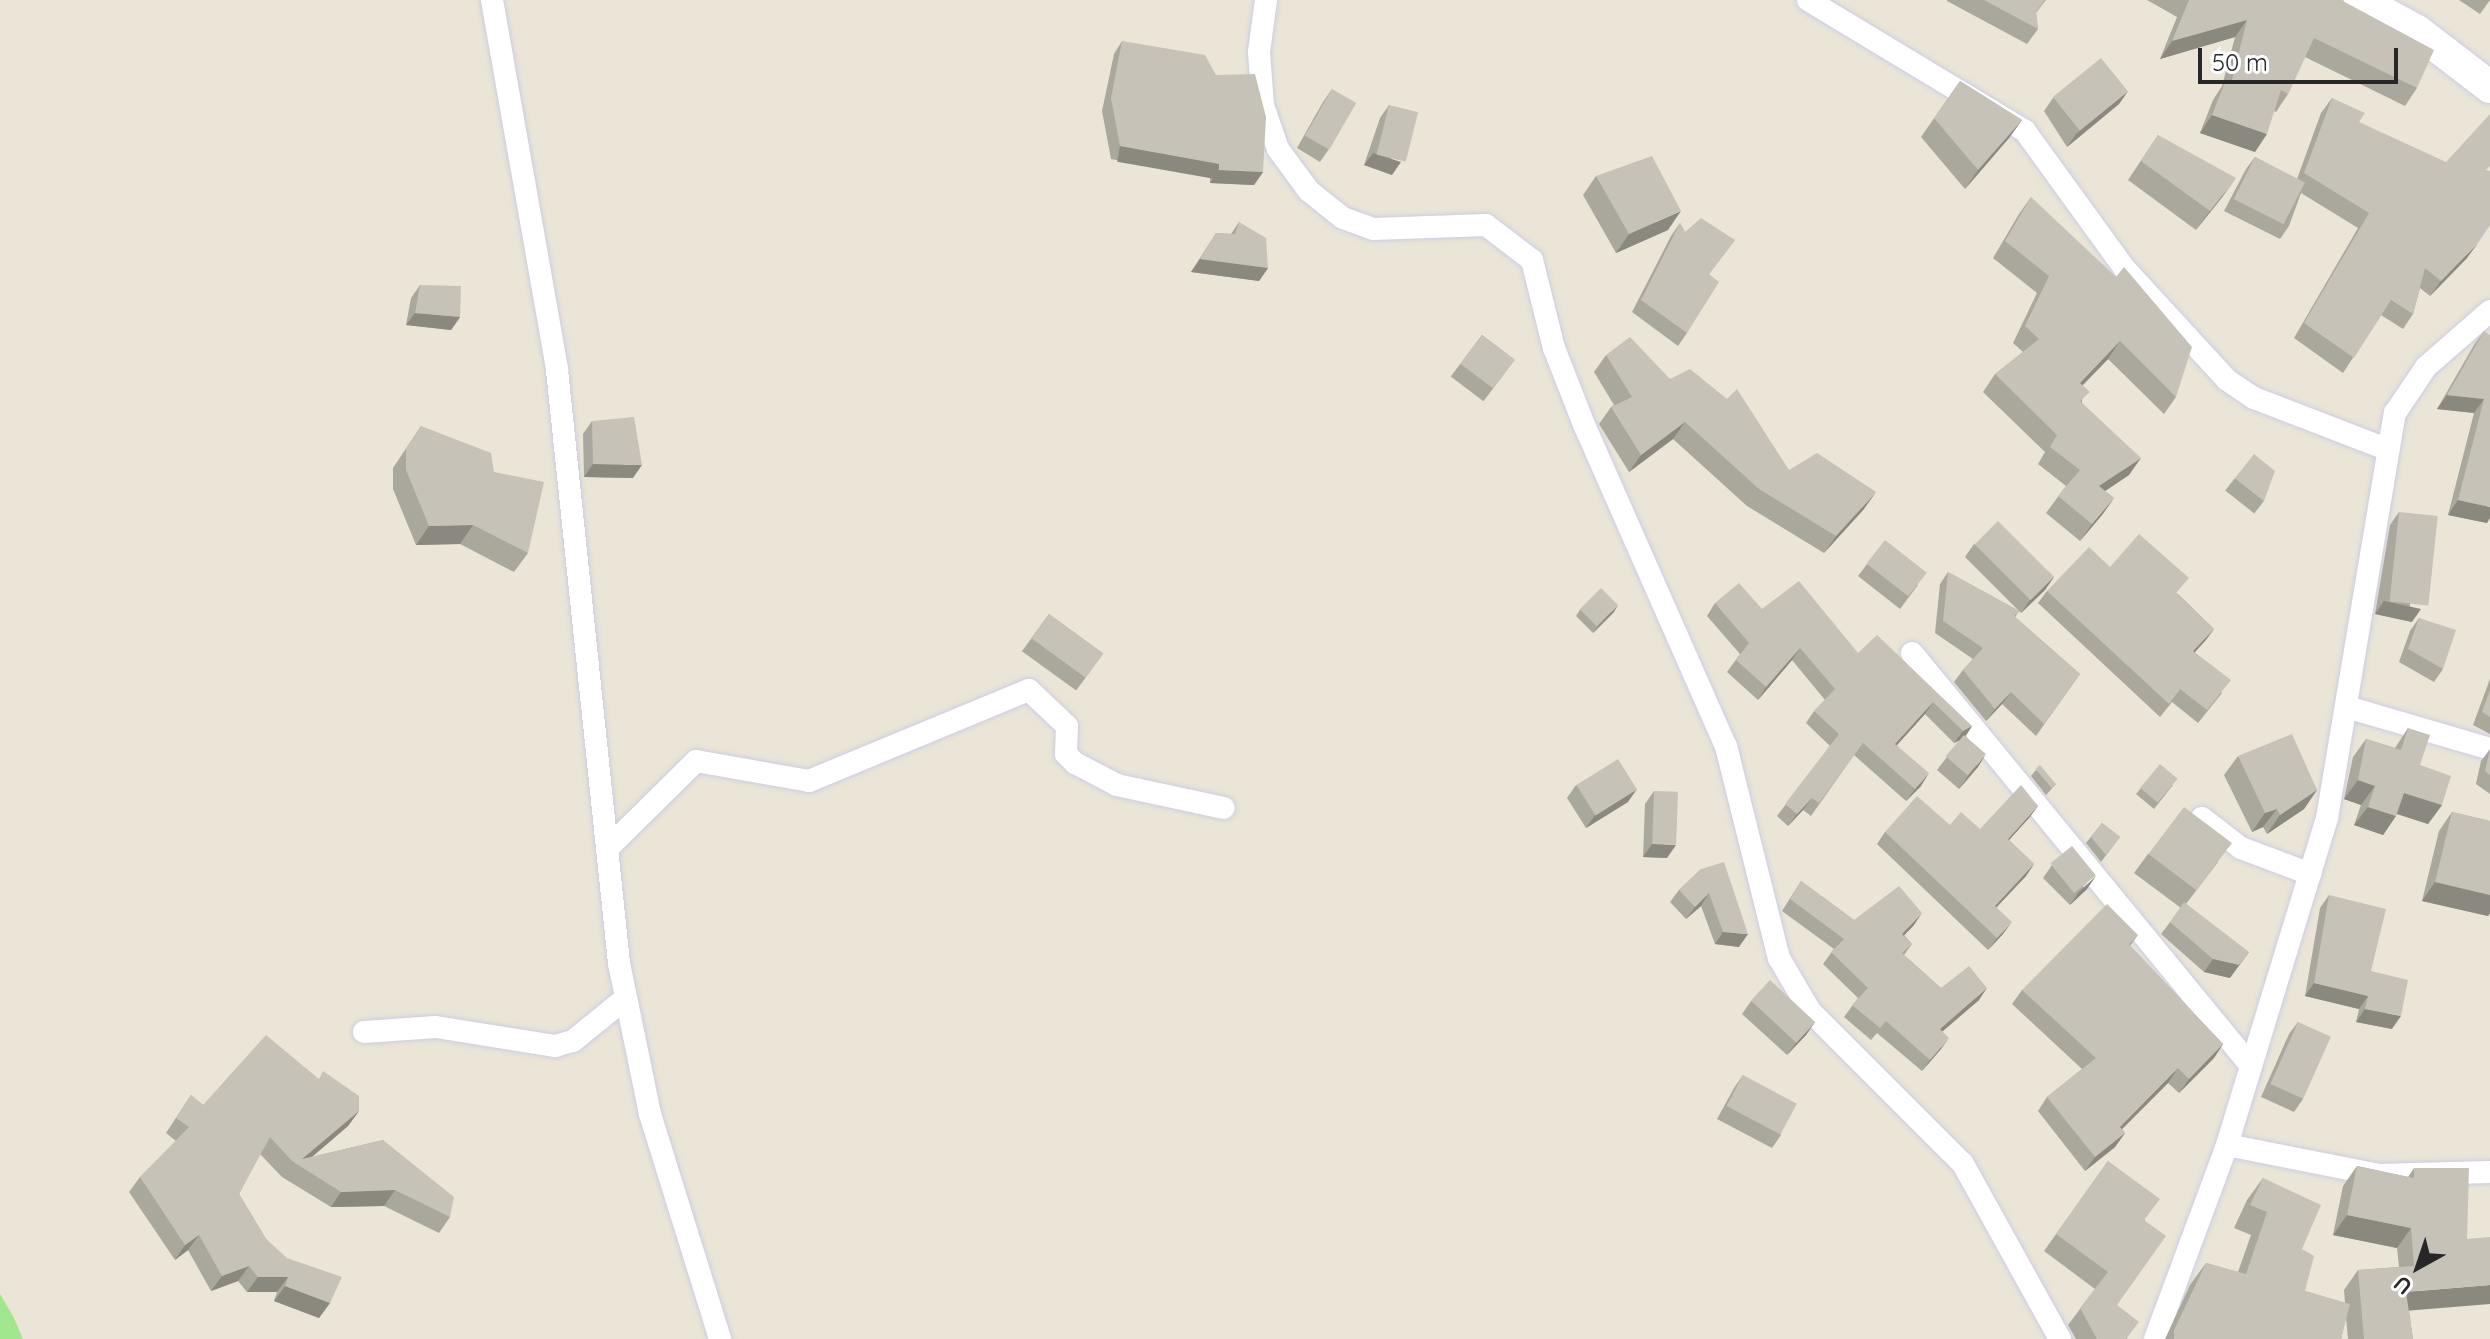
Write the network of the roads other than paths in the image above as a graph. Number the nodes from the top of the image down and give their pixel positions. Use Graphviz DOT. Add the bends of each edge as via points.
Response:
graph roads {
  1 [pos="492,0"];
  2 [pos="1266,0"];
  3 [pos="1808,0"];
  4 [pos="2360,0"];
  5 [pos="2490,87"];
  6 [pos="2490,311"];
  7 [pos="2386,449"];
  8 [pos="1912,653"];
  9 [pos="2350,708"];
  10 [pos="2490,749"];
  11 [pos="1224,808"];
  12 [pos="2202,818"];
  13 [pos="607,849"];
  14 [pos="2310,874"];
  15 [pos="626,998"];
  16 [pos="364,1032"];
  17 [pos="2251,1066"];
  18 [pos="2227,1145"];
  19 [pos="2490,1172"];
  20 [pos="720,1339"];
  21 [pos="2060,1339"];
  22 [pos="2155,1339"];
  1 -- 13 [label="street" via="557,370"];
  2 -- 21 [label="street" via="1259,52 1263,105 1278,149 1309,191 1343,218 1373,229 1486,225 1532,260 1554,348 1585,427 1726,746 1779,958 1810,1011 1963,1164"];
  3 -- 7 [label="street" via="2025,131 2125,269 2227,380 2254,398"];
  4 -- 5 [label="street" via="2417,31"];
  6 -- 7 [label="street" via="2410,386"];
  7 -- 9 [label="street"];
  8 -- 17 [label="street"];
  9 -- 10 [label="street"];
  9 -- 14 [label="street"];
  11 -- 13 [label="street" via="1117,785 1075,763 1066,754 1067,726 1029,690 809,781 696,761"];
  12 -- 14 [label="street" via="2241,848"];
  13 -- 15 [label="street"];
  14 -- 17 [label="street"];
  15 -- 16 [label="street" via="573,1041 555,1046 436,1027"];
  15 -- 20 [label="street" via="650,1114"];
  17 -- 18 [label="street"];
  18 -- 19 [label="street" via="2378,1175"];
  18 -- 22 [label="street"];
}
